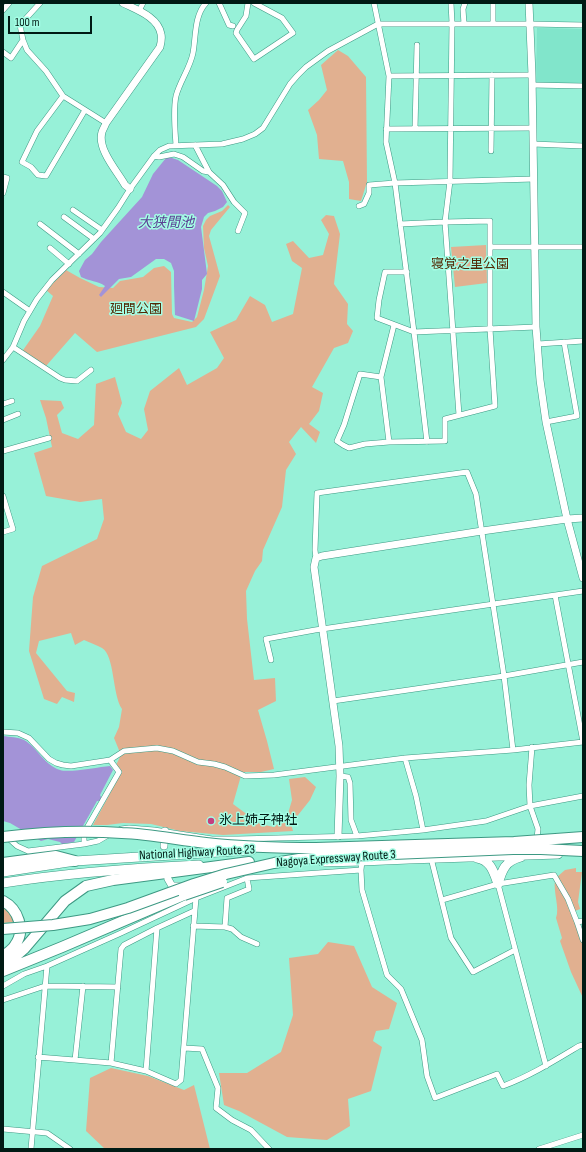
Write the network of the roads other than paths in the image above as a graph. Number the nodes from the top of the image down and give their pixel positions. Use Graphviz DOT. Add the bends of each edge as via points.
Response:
graph roads {
  1 [pos="9,3"];
  2 [pos="40,3"];
  3 [pos="123,3"];
  4 [pos="143,3"];
  5 [pos="206,3"];
  6 [pos="219,3"];
  7 [pos="248,3"];
  8 [pos="254,3"];
  9 [pos="374,3"];
  10 [pos="451,3"];
  11 [pos="465,3"];
  12 [pos="493,3"];
  13 [pos="529,3"];
  14 [pos="3,10"];
  15 [pos="139,11"];
  16 [pos="378,24"];
  17 [pos="452,24"];
  18 [pos="464,24"];
  19 [pos="493,24"];
  20 [pos="530,24"];
  21 [pos="583,25"];
  22 [pos="233,26"];
  23 [pos="23,40"];
  24 [pos="417,45"];
  25 [pos="3,52"];
  26 [pos="492,75"];
  27 [pos="532,75"];
  28 [pos="389,76"];
  29 [pos="416,76"];
  30 [pos="451,76"];
  31 [pos="532,85"];
  32 [pos="583,86"];
  33 [pos="63,96"];
  34 [pos="85,110"];
  35 [pos="106,123"];
  36 [pos="491,128"];
  37 [pos="532,128"];
  38 [pos="386,129"];
  39 [pos="415,129"];
  40 [pos="451,129"];
  41 [pos="533,144"];
  42 [pos="176,145"];
  43 [pos="195,145"];
  44 [pos="583,146"];
  45 [pos="491,151"];
  46 [pos="154,156"];
  47 [pos="208,172"];
  48 [pos="3,177"];
  49 [pos="534,179"];
  50 [pos="450,181"];
  51 [pos="395,182"];
  52 [pos="130,189"];
  53 [pos="3,193"];
  54 [pos="359,206"];
  55 [pos="73,210"];
  56 [pos="64,217"];
  57 [pos="445,222"];
  58 [pos="40,224"];
  59 [pos="400,224"];
  60 [pos="102,230"];
  61 [pos="238,231"];
  62 [pos="94,239"];
  63 [pos="536,246"];
  64 [pos="490,247"];
  65 [pos="583,247"];
  66 [pos="50,248"];
  67 [pos="79,254"];
  68 [pos="70,264"];
  69 [pos="406,272"];
  70 [pos="3,292"];
  71 [pos="30,311"];
  72 [pos="394,325"];
  73 [pos="536,327"];
  74 [pos="454,330"];
  75 [pos="490,330"];
  76 [pos="414,332"];
  77 [pos="564,342"];
  78 [pos="583,342"];
  79 [pos="538,344"];
  80 [pos="9,349"];
  81 [pos="3,360"];
  82 [pos="91,370"];
  83 [pos="381,377"];
  84 [pos="12,401"];
  85 [pos="3,404"];
  86 [pos="18,414"];
  87 [pos="459,415"];
  88 [pos="3,420"];
  89 [pos="546,422"];
  90 [pos="49,438"];
  91 [pos="389,442"];
  92 [pos="426,442"];
  93 [pos="3,451"];
  94 [pos="3,496"];
  95 [pos="583,518"];
  96 [pos="567,519"];
  97 [pos="482,531"];
  98 [pos="3,532"];
  99 [pos="316,558"];
  100 [pos="583,578"];
  101 [pos="583,591"];
  102 [pos="555,595"];
  103 [pos="494,605"];
  104 [pos="323,629"];
  105 [pos="271,660"];
  106 [pos="583,662"];
  107 [pos="568,664"];
  108 [pos="504,676"];
  109 [pos="333,700"];
  110 [pos="3,732"];
  111 [pos="583,742"];
  112 [pos="532,747"];
  113 [pos="513,750"];
  114 [pos="405,758"];
  115 [pos="110,760"];
  116 [pos="339,767"];
  117 [pos="340,776"];
  118 [pos="583,796"];
  119 [pos="530,806"];
  120 [pos="423,830"];
  121 [pos="165,831"];
  122 [pos="3,835"];
  123 [pos="338,836"];
  124 [pos="357,836"];
  125 [pos="583,837"];
  126 [pos="537,838"];
  127 [pos="84,844"];
  128 [pos="164,846"];
  129 [pos="583,852"];
  130 [pos="528,855"];
  131 [pos="466,857"];
  132 [pos="431,858"];
  133 [pos="74,861"];
  134 [pos="3,862"];
  135 [pos="249,862"];
  136 [pos="259,866"];
  137 [pos="361,866"];
  138 [pos="3,872"];
  139 [pos="247,878"];
  140 [pos="168,879"];
  141 [pos="3,883"];
  142 [pos="498,884"];
  143 [pos="196,898"];
  144 [pos="442,900"];
  145 [pos="3,901"];
  146 [pos="194,911"];
  147 [pos="583,921"];
  148 [pos="577,922"];
  149 [pos="193,926"];
  150 [pos="225,927"];
  151 [pos="157,928"];
  152 [pos="3,929"];
  153 [pos="583,940"];
  154 [pos="258,944"];
  155 [pos="61,950"];
  156 [pos="515,950"];
  157 [pos="3,956"];
  158 [pos="3,962"];
  159 [pos="47,966"];
  160 [pos="3,971"];
  161 [pos="3,977"];
  162 [pos="3,986"];
  163 [pos="45,986"];
  164 [pos="83,986"];
  165 [pos="118,987"];
  166 [pos="3,1000"];
  167 [pos="583,1045"];
  168 [pos="184,1048"];
  169 [pos="38,1057"];
  170 [pos="76,1060"];
  171 [pos="111,1063"];
  172 [pos="546,1066"];
  173 [pos="146,1071"];
  174 [pos="3,1129"];
  175 [pos="32,1132"];
  176 [pos="583,1135"];
  177 [pos="31,1149"];
  178 [pos="70,1149"];
  179 [pos="270,1149"];
  180 [pos="539,1149"];
  1 -- 14 [label="street"];
  2 -- 23 [label="street" via="20,25"];
  3 -- 15 [label="street"];
  4 -- 15 [label="street"];
  5 -- 42 [label="street" via="198,16 193,54 176,96"];
  6 -- 22 [label="street" via="229,25"];
  7 -- 8 [label="street" via="246,16 236,33 254,59 292,33 282,18"];
  9 -- 16 [label="street"];
  10 -- 17 [label="street"];
  11 -- 18 [label="street"];
  12 -- 19 [label="street"];
  13 -- 20 [label="street"];
  15 -- 35 [label="street" via="156,23 162,34 160,47"];
  16 -- 17 [label="street"];
  16 -- 28 [label="street"];
  16 -- 43 [label="street" via="328,51 306,67 290,84 263,128 255,134 222,144"];
  17 -- 18 [label="street"];
  17 -- 30 [label="street"];
  18 -- 19 [label="street"];
  19 -- 20 [label="street"];
  20 -- 21 [label="street"];
  20 -- 27 [label="street"];
  23 -- 25 [label="street" via="11,58"];
  23 -- 33 [label="street" via="27,50 46,71"];
  24 -- 29 [label="street"];
  26 -- 27 [label="street"];
  26 -- 30 [label="street"];
  26 -- 36 [label="street"];
  27 -- 31 [label="street"];
  28 -- 29 [label="street"];
  28 -- 38 [label="street"];
  29 -- 30 [label="street"];
  29 -- 39 [label="street"];
  30 -- 40 [label="street"];
  31 -- 32 [label="street"];
  31 -- 37 [label="street"];
  33 -- 34 [label="street"];
  33 -- 34 [label="street" via="37,130 22,162 38,175 46,176"];
  34 -- 35 [label="street"];
  35 -- 52 [label="street" via="101,140 103,148"];
  36 -- 37 [label="street"];
  36 -- 40 [label="street"];
  36 -- 45 [label="street"];
  37 -- 41 [label="street"];
  38 -- 39 [label="street"];
  38 -- 51 [label="street" via="386,142"];
  39 -- 40 [label="street"];
  40 -- 50 [label="street"];
  41 -- 44 [label="street"];
  41 -- 49 [label="street"];
  42 -- 43 [label="street"];
  42 -- 46 [label="street" via="160,150"];
  43 -- 47 [label="street"];
  46 -- 47 [label="street" via="174,154 184,157"];
  46 -- 52 [label="street"];
  47 -- 61 [label="street" via="223,185 245,213"];
  48 -- 53 [label="street" via="7,178"];
  49 -- 50 [label="street"];
  49 -- 63 [label="street"];
  50 -- 51 [label="street"];
  50 -- 57 [label="street"];
  51 -- 54 [label="street" via="369,185 369,193 364,204"];
  51 -- 59 [label="street"];
  52 -- 60 [label="street"];
  55 -- 60 [label="street"];
  56 -- 62 [label="street"];
  57 -- 59 [label="street"];
  57 -- 64 [label="street" via="490,221"];
  57 -- 74 [label="street"];
  58 -- 67 [label="street"];
  59 -- 69 [label="street"];
  60 -- 62 [label="street"];
  62 -- 67 [label="street"];
  63 -- 64 [label="street"];
  63 -- 65 [label="street"];
  63 -- 73 [label="street"];
  64 -- 75 [label="street"];
  66 -- 68 [label="street"];
  67 -- 68 [label="street"];
  68 -- 71 [label="street" via="52,280"];
  69 -- 72 [label="street" via="386,272 379,300 377,318"];
  69 -- 76 [label="street"];
  70 -- 71 [label="street"];
  71 -- 80 [label="street"];
  72 -- 76 [label="street"];
  72 -- 83 [label="street"];
  73 -- 75 [label="street"];
  73 -- 79 [label="street"];
  74 -- 75 [label="street"];
  74 -- 76 [label="street"];
  74 -- 87 [label="street"];
  75 -- 87 [label="street" via="495,406"];
  76 -- 92 [label="street"];
  77 -- 78 [label="street"];
  77 -- 79 [label="street"];
  77 -- 89 [label="street" via="577,416"];
  79 -- 89 [label="street"];
  80 -- 81 [label="street"];
  80 -- 82 [label="street" via="65,380 76,381"];
  83 -- 91 [label="street"];
  83 -- 91 [label="street" via="360,374 337,441 349,448"];
  84 -- 85 [label="street"];
  86 -- 88 [label="street"];
  87 -- 92 [label="street" via="445,419 445,441"];
  89 -- 96 [label="street"];
  90 -- 93 [label="street"];
  91 -- 92 [label="street"];
  94 -- 98 [label="street" via="13,529"];
  95 -- 96 [label="street"];
  96 -- 97 [label="street"];
  96 -- 100 [label="street"];
  97 -- 99 [label="street"];
  97 -- 99 [label="street" via="476,494 467,472 316,493"];
  97 -- 103 [label="street"];
  99 -- 104 [label="street" via="314,567"];
  101 -- 102 [label="street"];
  102 -- 103 [label="street"];
  102 -- 107 [label="street"];
  103 -- 104 [label="street"];
  103 -- 108 [label="street"];
  104 -- 105 [label="street" via="266,638"];
  104 -- 109 [label="street"];
  106 -- 107 [label="street"];
  107 -- 108 [label="street"];
  107 -- 111 [label="street"];
  108 -- 109 [label="street"];
  108 -- 113 [label="street"];
  109 -- 116 [label="street"];
  110 -- 115 [label="street" via="18,733 29,738 49,759 63,765"];
  111 -- 112 [label="street"];
  112 -- 113 [label="street"];
  112 -- 119 [label="street"];
  113 -- 114 [label="street"];
  114 -- 116 [label="street"];
  114 -- 120 [label="street"];
  115 -- 116 [label="street" via="124,751 157,748 173,751 198,762 225,767 245,776"];
  115 -- 127 [label="street" via="119,772 84,833"];
  116 -- 117 [label="street"];
  117 -- 123 [label="street"];
  117 -- 124 [label="street" via="348,777 350,783 351,820"];
  118 -- 119 [label="street"];
  119 -- 120 [label="street" via="486,821"];
  119 -- 126 [label="street" via="538,829"];
  120 -- 124 [label="street"];
  121 -- 123 [label="street" via="219,839"];
  121 -- 127 [label="street" via="120,829 98,841"];
  121 -- 128 [label="street"];
  122 -- 125 [label="highway, Nagoya Expressway Route 3, bridge" via="82,831 283,848 514,842"];
  122 -- 127 [label="street" via="28,851"];
  123 -- 124 [label="street"];
  125 -- 126 [label="highway, National Highway Route 23"];
  126 -- 133 [label="highway, National Highway Route 23" via="314,846"];
  129 -- 130 [label="highway, National Highway Route 23"];
  129 -- 136 [label="highway, Nagoya Expressway Route 3, bridge" via="541,849 345,856 298,859"];
  130 -- 131 [label="highway, National Highway Route 23"];
  130 -- 142 [label="highway" via="514,859 505,866"];
  131 -- 132 [label="highway, National Highway Route 23"];
  131 -- 142 [label="highway" via="482,859 489,863"];
  132 -- 137 [label="highway, National Highway Route 23"];
  132 -- 144 [label="street"];
  133 -- 134 [label="highway" via="56,856"];
  133 -- 138 [label="highway, National Highway Route 23"];
  135 -- 137 [label="highway, National Highway Route 23"];
  135 -- 141 [label="highway, National Highway Route 23" via="108,870"];
  135 -- 158 [label="highway" via="112,880 86,886 64,901 24,950"];
  136 -- 152 [label="highway, Nagoya Expressway Route 3, bridge" via="194,884 90,919"];
  136 -- 155 [label="highway, bridge" via="242,875 184,895"];
  137 -- 139 [label="street"];
  137 -- 172 [label="street" via="362,890 387,975 401,989 422,1040 427,1076 435,1098 497,1074 503,1086"];
  139 -- 143 [label="street"];
  139 -- 150 [label="street" via="249,889 227,898"];
  140 -- 143 [label="street" via="172,886 197,887"];
  142 -- 144 [label="street"];
  142 -- 148 [label="street" via="554,875 568,899"];
  142 -- 156 [label="street"];
  143 -- 146 [label="street"];
  143 -- 159 [label="street"];
  144 -- 156 [label="street" via="451,938 473,972"];
  145 -- 157 [label="highway" via="18,916 20,931 15,945"];
  146 -- 149 [label="street"];
  146 -- 151 [label="street"];
  147 -- 148 [label="street"];
  148 -- 153 [label="street"];
  149 -- 150 [label="street"];
  149 -- 168 [label="street"];
  150 -- 154 [label="street" via="232,929 241,938"];
  151 -- 165 [label="street" via="124,945"];
  151 -- 173 [label="street"];
  155 -- 160 [label="highway"];
  155 -- 161 [label="highway"];
  156 -- 172 [label="street"];
  159 -- 162 [label="street" via="24,974"];
  159 -- 163 [label="street"];
  163 -- 164 [label="street"];
  163 -- 166 [label="street"];
  163 -- 169 [label="street"];
  164 -- 165 [label="street"];
  164 -- 170 [label="street"];
  165 -- 171 [label="street"];
  167 -- 172 [label="street"];
  168 -- 173 [label="street" via="181,1080 176,1084"];
  168 -- 179 [label="street" via="202,1049 218,1088 216,1108 251,1130"];
  169 -- 170 [label="street"];
  169 -- 175 [label="street"];
  170 -- 171 [label="street"];
  171 -- 173 [label="street"];
  174 -- 175 [label="street"];
  175 -- 177 [label="street"];
  175 -- 178 [label="street" via="47,1133"];
  176 -- 180 [label="street"];
}
